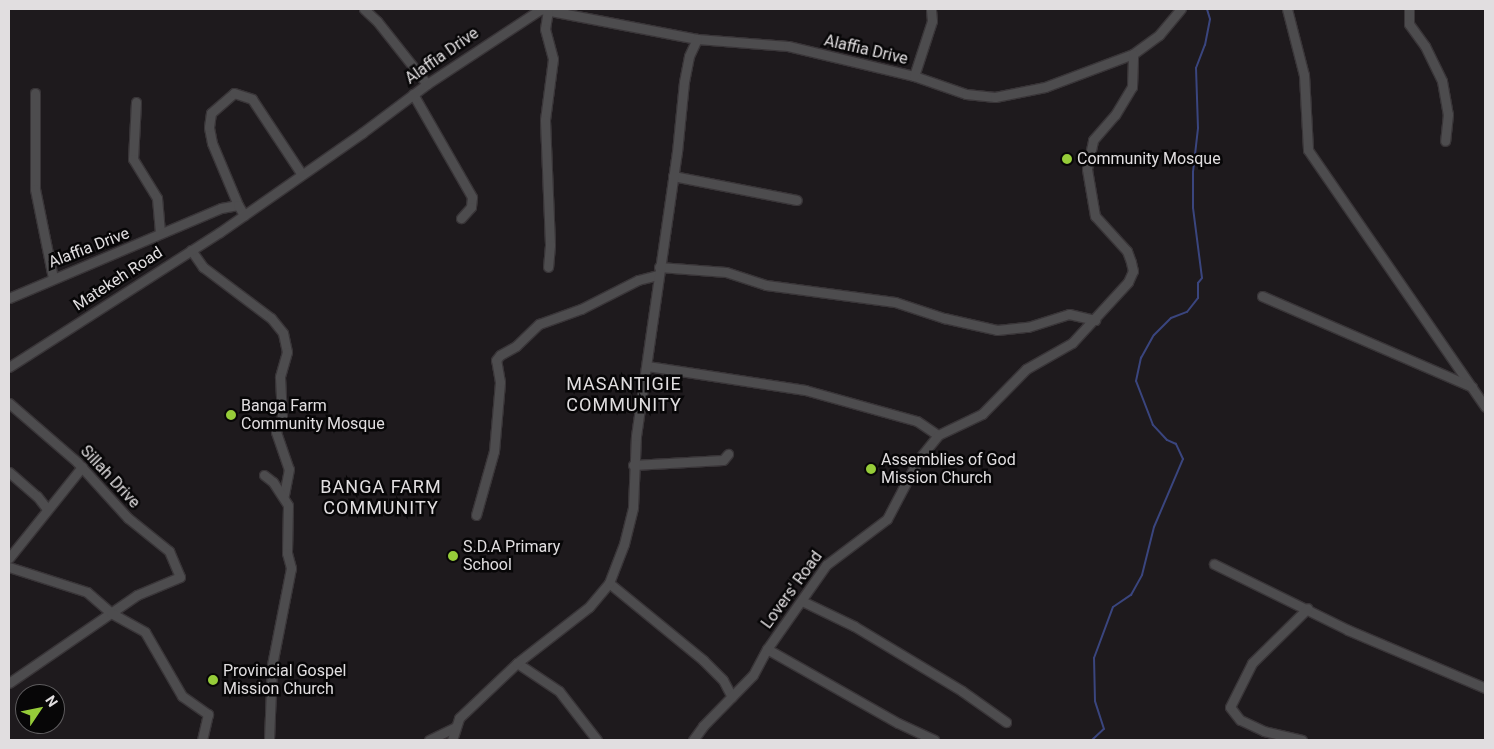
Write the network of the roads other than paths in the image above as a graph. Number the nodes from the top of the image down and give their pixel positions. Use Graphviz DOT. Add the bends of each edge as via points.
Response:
graph roads {
  1 [pos="364,9"];
  2 [pos="931,9"];
  3 [pos="1181,9"];
  4 [pos="1287,9"];
  5 [pos="1409,9"];
  6 [pos="543,10"];
  7 [pos="697,39"];
  8 [pos="1133,54"];
  9 [pos="914,76"];
  10 [pos="427,84"];
  11 [pos="35,93"];
  12 [pos="413,94"];
  13 [pos="136,102"];
  14 [pos="1446,141"];
  15 [pos="302,174"];
  16 [pos="672,176"];
  17 [pos="797,200"];
  18 [pos="238,205"];
  19 [pos="244,215"];
  20 [pos="461,218"];
  21 [pos="160,233"];
  22 [pos="191,250"];
  23 [pos="548,267"];
  24 [pos="659,271"];
  25 [pos="53,278"];
  26 [pos="1262,296"];
  27 [pos="9,298"];
  28 [pos="1095,320"];
  29 [pos="646,366"];
  30 [pos="9,368"];
  31 [pos="1472,388"];
  32 [pos="9,404"];
  33 [pos="1485,407"];
  34 [pos="938,435"];
  35 [pos="728,454"];
  36 [pos="633,465"];
  37 [pos="82,466"];
  38 [pos="9,472"];
  39 [pos="264,475"];
  40 [pos="284,496"];
  41 [pos="47,510"];
  42 [pos="476,516"];
  43 [pos="9,558"];
  44 [pos="1214,564"];
  45 [pos="9,567"];
  46 [pos="609,583"];
  47 [pos="802,601"];
  48 [pos="1308,608"];
  49 [pos="111,613"];
  50 [pos="767,648"];
  51 [pos="517,663"];
  52 [pos="9,683"];
  53 [pos="1485,688"];
  54 [pos="732,697"];
  55 [pos="1006,722"];
  56 [pos="454,728"];
  57 [pos="202,740"];
  58 [pos="270,740"];
  59 [pos="429,740"];
  60 [pos="452,740"];
  61 [pos="597,740"];
  62 [pos="693,740"];
  63 [pos="934,740"];
  64 [pos="1302,740"];
  1 -- 10 [label="street"];
  2 -- 9 [label="street" via="932,21"];
  3 -- 8 [label="street, Alaffia Drive" via="1159,34"];
  4 -- 31 [label="street" via="1304,75 1308,150"];
  5 -- 14 [label="street" via="1409,24 1425,46 1442,81 1448,114"];
  6 -- 7 [label="street, Alaffia Drive"];
  6 -- 10 [label="street, Alaffia Drive"];
  6 -- 23 [label="street" via="554,59 545,120"];
  7 -- 9 [label="street, Alaffia Drive" via="788,46"];
  7 -- 16 [label="street" via="689,56 684,82"];
  8 -- 9 [label="street, Alaffia Drive" via="1044,87 995,97 966,94"];
  8 -- 28 [label="street, Lovers' Road" via="1132,87 1115,115 1093,140 1087,160 1095,216 1127,252 1133,271 1123,289"];
  10 -- 12 [label="street, Alaffia Drive"];
  11 -- 25 [label="street" via="36,189"];
  12 -- 15 [label="street, Alaffia Drive"];
  12 -- 20 [label="street" via="472,198 471,207"];
  13 -- 21 [label="street" via="132,159 157,198"];
  15 -- 18 [label="street" via="252,99 234,92 211,113 209,127 212,143"];
  15 -- 19 [label="street, Alaffia Drive"];
  16 -- 17 [label="street"];
  16 -- 24 [label="street"];
  18 -- 19 [label="street"];
  18 -- 21 [label="street, Alaffia Drive" via="221,208"];
  19 -- 22 [label="street, Matekeh Road"];
  21 -- 25 [label="street, Alaffia Drive"];
  22 -- 30 [label="street, Matekeh Road"];
  22 -- 40 [label="street" via="203,267 272,318 283,333 287,352 280,377 282,417 276,432 289,469"];
  24 -- 28 [label="street" via="726,272 766,285 895,302 997,330 1028,327 1066,314"];
  24 -- 29 [label="street"];
  24 -- 42 [label="street" via="581,309 539,324 496,360 499,394 494,451"];
  25 -- 27 [label="street, Alaffia Drive"];
  26 -- 31 [label="street"];
  28 -- 34 [label="street, Lovers' Road" via="1072,343 1026,369 988,409"];
  29 -- 34 [label="street" via="805,390 917,421"];
  29 -- 36 [label="street"];
  31 -- 33 [label="street"];
  32 -- 37 [label="street, Sillah Drive"];
  34 -- 47 [label="street, Lovers' Road" via="918,460 887,519 832,558"];
  35 -- 36 [label="street" via="723,460"];
  36 -- 46 [label="street" via="633,506 624,544"];
  37 -- 41 [label="street"];
  37 -- 49 [label="street, Sillah Drive" via="128,518 169,551 180,577 137,595"];
  38 -- 41 [label="street" via="38,496"];
  39 -- 40 [label="street"];
  40 -- 58 [label="street" via="289,525 290,583 275,644"];
  41 -- 43 [label="street"];
  44 -- 48 [label="street"];
  45 -- 49 [label="street" via="86,592"];
  46 -- 51 [label="street" via="589,607"];
  46 -- 54 [label="street" via="703,660 726,685"];
  47 -- 50 [label="street, Lovers' Road"];
  47 -- 55 [label="street" via="854,626 962,691"];
  48 -- 53 [label="street" via="1348,630"];
  48 -- 64 [label="street" via="1252,662 1230,707 1240,720 1264,731"];
  49 -- 52 [label="street"];
  49 -- 57 [label="street" via="145,632 182,696 208,714"];
  50 -- 54 [label="street, Lovers' Road" via="753,675"];
  50 -- 63 [label="street"];
  51 -- 56 [label="street" via="459,718"];
  51 -- 61 [label="street" via="559,691"];
  54 -- 62 [label="street, Lovers' Road"];
  56 -- 59 [label="street"];
  56 -- 60 [label="street"];
}
